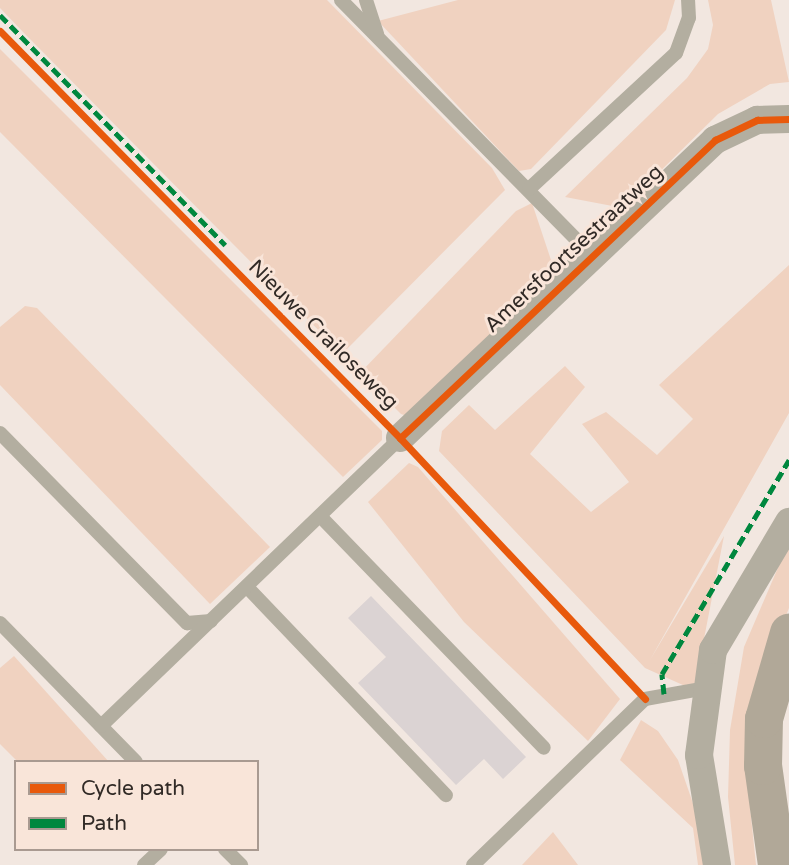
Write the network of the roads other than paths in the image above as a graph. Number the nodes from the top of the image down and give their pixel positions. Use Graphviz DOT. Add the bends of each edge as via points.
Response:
graph roads {
  1 [pos="341,0"];
  2 [pos="366,0"];
  3 [pos="688,0"];
  4 [pos="378,38"];
  5 [pos="789,119"];
  6 [pos="529,189"];
  7 [pos="592,255"];
  8 [pos="0,433"];
  9 [pos="400,438"];
  10 [pos="320,516"];
  11 [pos="789,522"];
  12 [pos="247,587"];
  13 [pos="211,621"];
  14 [pos="0,622"];
  15 [pos="789,633"];
  16 [pos="707,688"];
  17 [pos="101,726"];
  18 [pos="544,748"];
  19 [pos="134,760"];
  20 [pos="446,795"];
  21 [pos="159,851"];
  22 [pos="227,851"];
  23 [pos="144,865"];
  24 [pos="241,865"];
  25 [pos="473,865"];
  26 [pos="718,865"];
  27 [pos="777,865"];
  1 -- 4 [label="lane"];
  2 -- 4 [label="lane"];
  3 -- 6 [label="lane" via="689,18 676,53"];
  4 -- 6 [label="lane"];
  5 -- 7 [label="street, Amersfoortsestraatweg" via="757,120 715,140"];
  6 -- 7 [label="lane"];
  7 -- 9 [label="street, Amersfoortsestraatweg"];
  8 -- 13 [label="lane" via="187,623"];
  9 -- 10 [label="lane"];
  10 -- 12 [label="lane"];
  10 -- 18 [label="lane"];
  11 -- 16 [label="street" via="713,650"];
  12 -- 13 [label="lane"];
  12 -- 20 [label="lane"];
  13 -- 17 [label="lane"];
  14 -- 17 [label="lane"];
  15 -- 27 [label="highway" via="764,719 763,766"];
  16 -- 25 [label="lane" via="645,699"];
  16 -- 26 [label="street" via="699,755"];
  17 -- 19 [label="lane"];
  21 -- 23 [label="lane"];
  22 -- 24 [label="lane"];
}
